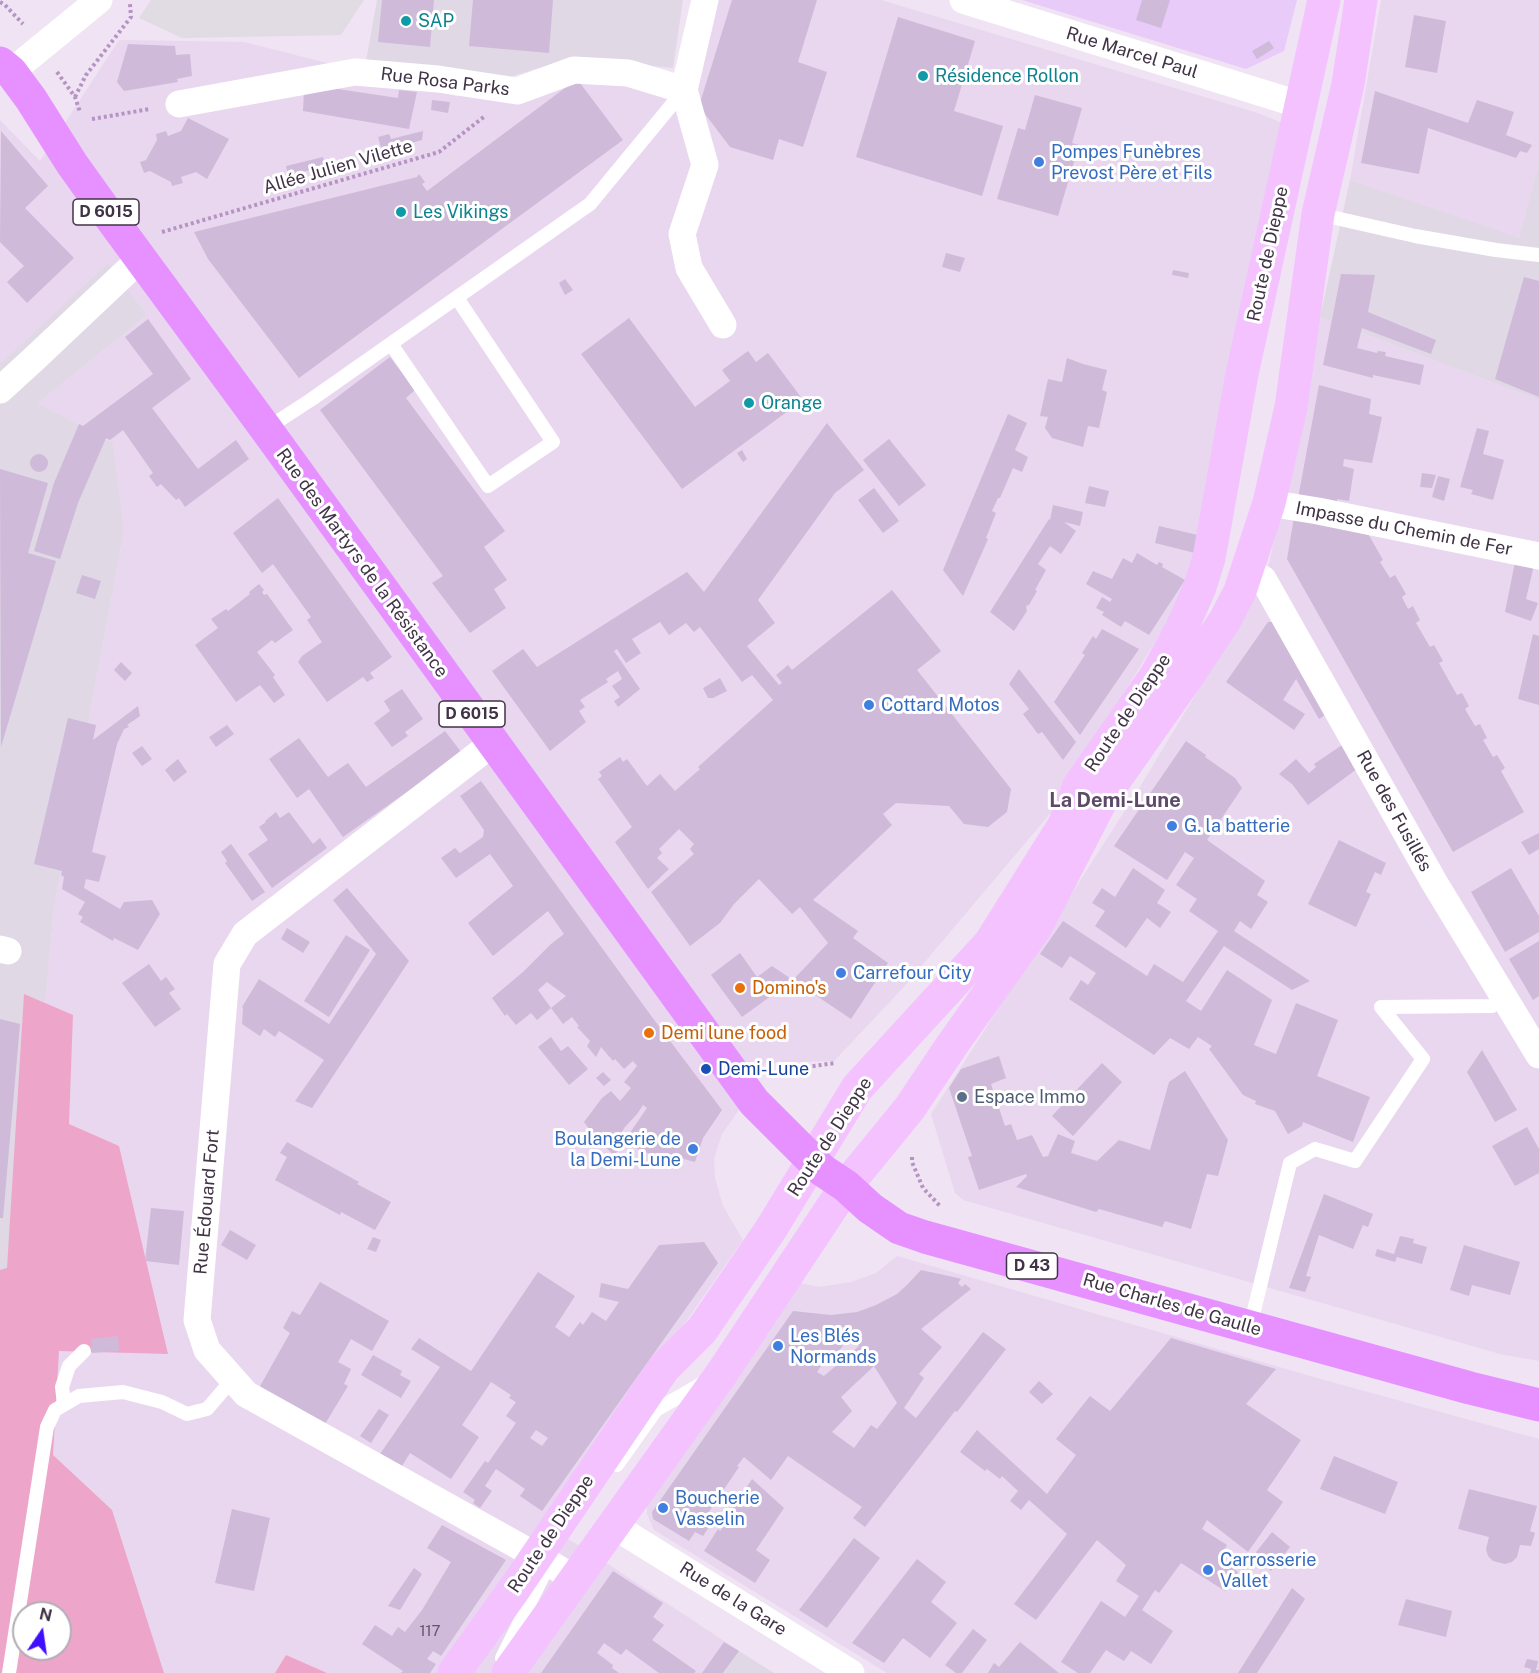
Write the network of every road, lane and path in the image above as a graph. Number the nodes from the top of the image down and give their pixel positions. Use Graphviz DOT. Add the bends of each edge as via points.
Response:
graph roads {
  1 [pos="99,0"];
  2 [pos="129,0"];
  3 [pos="705,0"];
  4 [pos="963,0"];
  5 [pos="1324,0"];
  6 [pos="1361,0"];
  7 [pos="0,2"];
  8 [pos="20,19"];
  9 [pos="5,67"];
  10 [pos="61,77"];
  11 [pos="684,90"];
  12 [pos="517,91"];
  13 [pos="75,97"];
  14 [pos="179,104"];
  15 [pos="1301,105"];
  16 [pos="94,119"];
  17 [pos="83,121"];
  18 [pos="1318,214"];
  19 [pos="160,233"];
  20 [pos="1539,255"];
  21 [pos="141,258"];
  22 [pos="457,298"];
  23 [pos="723,325"];
  24 [pos="391,344"];
  25 [pos="0,390"];
  26 [pos="266,429"];
  27 [pos="1269,503"];
  28 [pos="1539,556"];
  29 [pos="1246,572"];
  30 [pos="493,744"];
  31 [pos="1502,995"];
  32 [pos="1539,1055"];
  33 [pos="838,1064"];
  34 [pos="778,1071"];
  35 [pos="827,1173"];
  36 [pos="1250,1327"];
  37 [pos="84,1351"];
  38 [pos="722,1373"];
  39 [pos="233,1379"];
  40 [pos="64,1404"];
  41 [pos="1539,1405"];
  42 [pos="610,1475"];
  43 [pos="614,1526"];
  44 [pos="554,1563"];
  45 [pos="466,1668"];
  46 [pos="9,1673"];
  47 [pos="494,1673"];
  48 [pos="508,1673"];
  49 [pos="851,1673"];
  1 -- 9 [label="street"];
  2 -- 13 [label="path" via="131,17 86,75"];
  3 -- 11 [label="street"];
  4 -- 15 [label="street, Rue Marcel Paul"];
  5 -- 15 [label="main road, Route de Dieppe"];
  6 -- 18 [label="main road, Route de Dieppe" via="1348,84"];
  7 -- 8 [label="path"];
  9 -- 21 [label="main road, Rue des Martyrs de la Résistance / D 6015"];
  10 -- 13 [label="path"];
  11 -- 12 [label="street, Rue Rosa Parks" via="628,73 574,70"];
  11 -- 22 [label="lane" via="590,204"];
  11 -- 23 [label="street" via="705,165 682,234 689,268"];
  12 -- 14 [label="street, Rue Rosa Parks" via="355,72"];
  12 -- 19 [label="path, Allée Julien Vilette" via="439,152"];
  13 -- 17 [label="path"];
  14 -- 16 [label="path"];
  15 -- 35 [label="main road, Route de Dieppe" via="1242,374 1209,558 1182,628 1155,677 1079,786 1064,825 990,943 858,1088"];
  18 -- 20 [label="lane" via="1415,236"];
  18 -- 27 [label="main road, Route de Dieppe" via="1291,407"];
  21 -- 25 [label="street"];
  21 -- 26 [label="main road, Rue des Martyrs de la Résistance / D 6015"];
  22 -- 24 [label="lane"];
  22 -- 24 [label="lane" via="554,442 488,486"];
  24 -- 26 [label="lane"];
  26 -- 30 [label="main road, Rue des Martyrs de la Résistance / D 6015"];
  27 -- 28 [label="street, Impasse du Chemin de Fer"];
  27 -- 29 [label="main road, Route de Dieppe"];
  29 -- 31 [label="street, Rue des Fusillés" via="1263,579"];
  29 -- 35 [label="main road, Route de Dieppe" via="1225,620 1103,797 1036,927 909,1109"];
  30 -- 35 [label="main road, Rue des Martyrs de la Résistance / D 6015" via="754,1102"];
  30 -- 39 [label="street, Rue Édouard Fort" via="245,934 227,964 197,1320 207,1350"];
  31 -- 32 [label="street, Rue des Fusillés"];
  31 -- 36 [label="lane" via="1492,1006 1381,1007 1422,1059 1355,1161 1315,1149 1290,1163"];
  33 -- 34 [label="path"];
  35 -- 36 [label="main road, Rue Charles de Gaulle / D 43" via="899,1228"];
  35 -- 38 [label="main road, Route de Dieppe"];
  35 -- 44 [label="main road, Route de Dieppe" via="771,1229 702,1330 664,1368"];
  36 -- 41 [label="main road, Rue Charles de Gaulle / D 43"];
  37 -- 40 [label="lane" via="69,1366 62,1388"];
  38 -- 42 [label="lane" via="656,1410"];
  38 -- 43 [label="main road, Route de Dieppe"];
  39 -- 40 [label="lane" via="207,1409 187,1414 162,1402 123,1392 79,1396"];
  39 -- 44 [label="street, Rue Édouard Fort" via="246,1394"];
  40 -- 46 [label="lane" via="47,1427"];
  43 -- 44 [label="main road, Route de Dieppe"];
  43 -- 49 [label="street, Rue de la Gare"];
  44 -- 45 [label="main road, Route de Dieppe" via="513,1591"];
  44 -- 47 [label="lane"];
  44 -- 48 [label="main road, Route de Dieppe"];
}
